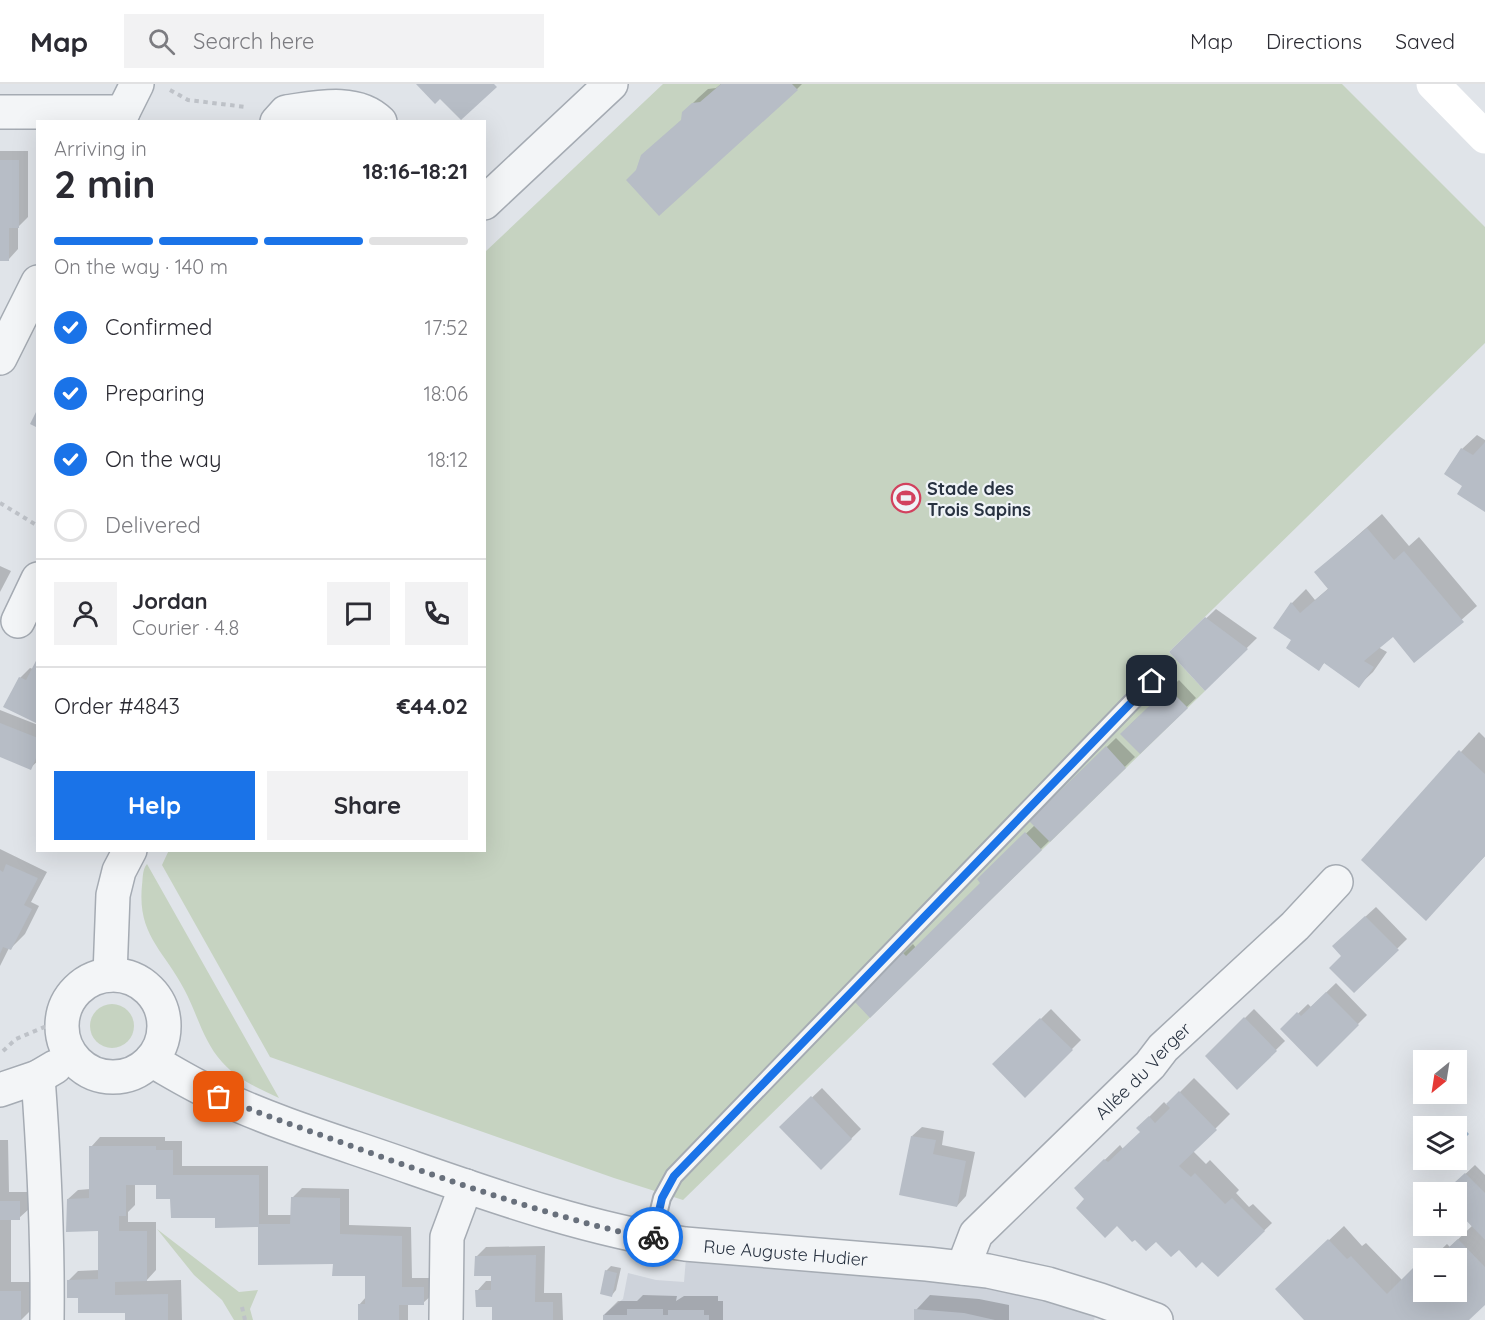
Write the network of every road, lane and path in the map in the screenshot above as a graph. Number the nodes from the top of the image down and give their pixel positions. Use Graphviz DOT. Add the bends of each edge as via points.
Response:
graph roads {
  1 [pos="611,84"];
  2 [pos="1433,84"];
  3 [pos="169,89"];
  4 [pos="126,106"];
  5 [pos="0,112"];
  6 [pos="281,116"];
  7 [pos="378,120"];
  8 [pos="1485,137"];
  9 [pos="486,201"];
  10 [pos="36,286"];
  11 [pos="0,358"];
  12 [pos="0,503"];
  13 [pos="36,525"];
  14 [pos="36,583"];
  15 [pos="18,621"];
  16 [pos="1152,681"];
  17 [pos="129,852"];
  18 [pos="1336,882"];
  19 [pos="110,975"];
  20 [pos="63,1019"];
  21 [pos="0,1053"];
  22 [pos="72,1057"];
  23 [pos="152,1060"];
  24 [pos="38,1077"];
  25 [pos="0,1090"];
  26 [pos="466,1186"];
  27 [pos="652,1239"];
  28 [pos="963,1268"];
  29 [pos="242,1307"];
  30 [pos="1097,1310"];
  31 [pos="47,1320"];
  32 [pos="245,1320"];
  33 [pos="446,1320"];
  34 [pos="1156,1320"];
  1 -- 9 [label="street"];
  2 -- 8 [label="main road"];
  3 -- 6 [label="path" via="189,100"];
  4 -- 5 [label="street"];
  6 -- 7 [label="street" via="338,105 372,114"];
  10 -- 11 [label="street"];
  12 -- 13 [label="path"];
  14 -- 15 [label="street"];
  16 -- 27 [label="lane" via="674,1176 662,1198"];
  17 -- 19 [label="street" via="113,895"];
  18 -- 28 [label="street, Allée du Verger" via="976,1234"];
  19 -- 20 [label="street" via="78,988"];
  19 -- 23 [label="street" via="142,984 162,1012 164,1029"];
  20 -- 21 [label="path" via="16,1039"];
  20 -- 22 [label="street" via="62,1032"];
  22 -- 23 [label="street" via="96,1075 111,1077 126,1076"];
  22 -- 24 [label="street"];
  23 -- 26 [label="street, Rue Auguste Hudier" via="219,1097"];
  24 -- 25 [label="street"];
  24 -- 31 [label="street"];
  26 -- 27 [label="street, Rue Auguste Hudier" via="586,1224"];
  26 -- 33 [label="street" via="447,1237"];
  27 -- 28 [label="street, Rue Auguste Hudier"];
  28 -- 30 [label="street, Rue Auguste Hudier" via="1048,1284"];
  29 -- 32 [label="path"];
  30 -- 34 [label="street, Rue Auguste Hudier"];
}
